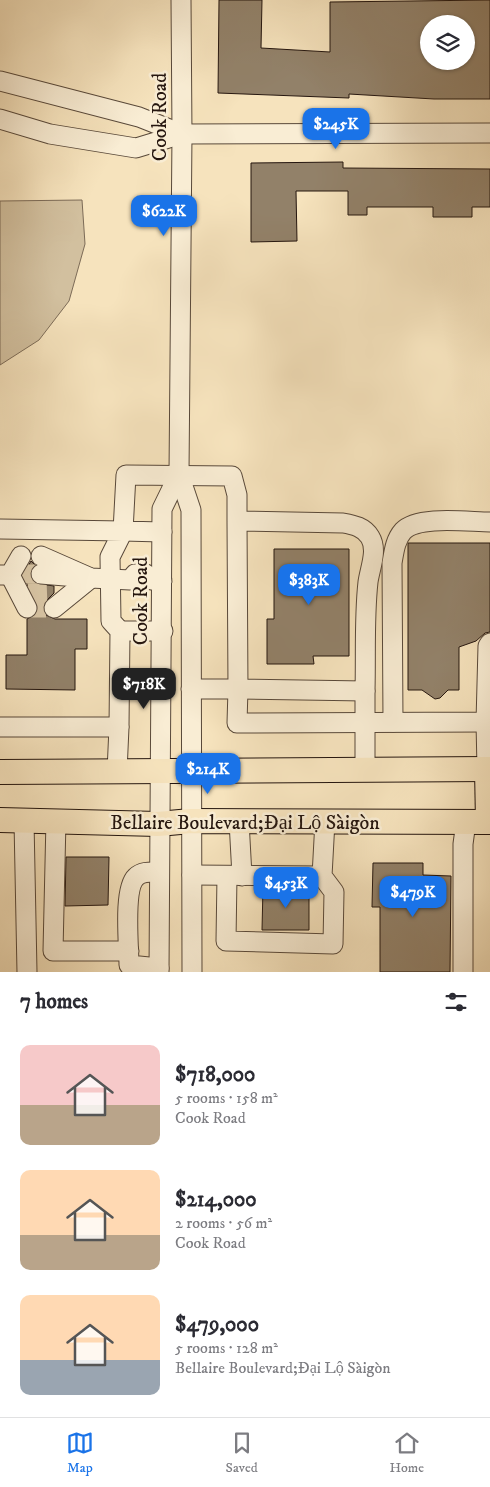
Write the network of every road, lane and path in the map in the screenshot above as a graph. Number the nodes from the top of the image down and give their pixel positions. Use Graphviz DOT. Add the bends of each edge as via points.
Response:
graph roads {
  1 [pos="181,0"];
  2 [pos="0,81"];
  3 [pos="0,119"];
  4 [pos="490,133"];
  5 [pos="182,134"];
  6 [pos="179,474"];
  7 [pos="237,521"];
  8 [pos="490,522"];
  9 [pos="0,529"];
  10 [pos="123,530"];
  11 [pos="162,532"];
  12 [pos="41,565"];
  13 [pos="13,570"];
  14 [pos="91,578"];
  15 [pos="110,578"];
  16 [pos="157,580"];
  17 [pos="28,600"];
  18 [pos="54,600"];
  19 [pos="120,631"];
  20 [pos="163,631"];
  21 [pos="490,644"];
  22 [pos="191,689"];
  23 [pos="238,689"];
  24 [pos="365,691"];
  25 [pos="365,722"];
  26 [pos="393,722"];
  27 [pos="488,722"];
  28 [pos="0,727"];
  29 [pos="119,727"];
  30 [pos="488,769"];
  31 [pos="191,770"];
  32 [pos="365,770"];
  33 [pos="0,772"];
  34 [pos="117,772"];
  35 [pos="160,772"];
  36 [pos="0,820"];
  37 [pos="24,820"];
  38 [pos="56,820"];
  39 [pos="191,821"];
  40 [pos="239,821"];
  41 [pos="325,821"];
  42 [pos="158,824"];
  43 [pos="477,827"];
  44 [pos="158,872"];
  45 [pos="192,875"];
  46 [pos="234,876"];
  47 [pos="322,876"];
  48 [pos="129,951"];
  49 [pos="159,970"];
  50 [pos="27,972"];
  51 [pos="192,972"];
  52 [pos="463,972"];
  1 -- 5 [label="street, Cook Road"];
  2 -- 5 [label="street" via="138,117"];
  3 -- 5 [label="street" via="50,134 136,148"];
  4 -- 5 [label="street"];
  5 -- 6 [label="street, Cook Road"];
  6 -- 7 [label="street" via="232,476 237,495"];
  6 -- 10 [label="street" via="126,475"];
  6 -- 11 [label="street, Cook Road" via="162,509"];
  6 -- 22 [label="street, Cook Road" via="191,510"];
  7 -- 23 [label="street"];
  7 -- 24 [label="street" via="354,525 370,537 373,548 367,596"];
  8 -- 26 [label="street" via="420,522 404,530 396,544 392,563"];
  9 -- 10 [label="street"];
  10 -- 11 [label="street"];
  10 -- 15 [label="street" via="110,557"];
  11 -- 16 [label="street, Cook Road"];
  12 -- 14 [label="street"];
  13 -- 17 [label="street"];
  14 -- 15 [label="street"];
  14 -- 18 [label="street"];
  15 -- 16 [label="street" via="130,580 135,574 146,574"];
  15 -- 19 [label="street" via="111,621"];
  16 -- 20 [label="street, Cook Road"];
  19 -- 20 [label="street"];
  19 -- 29 [label="street"];
  20 -- 35 [label="street, Cook Road"];
  21 -- 27 [label="street"];
  22 -- 23 [label="street"];
  22 -- 31 [label="street, Cook Road"];
  23 -- 24 [label="street"];
  23 -- 25 [label="street" via="237,723"];
  24 -- 25 [label="street"];
  25 -- 26 [label="street"];
  25 -- 32 [label="street"];
  26 -- 27 [label="street"];
  27 -- 30 [label="street"];
  28 -- 29 [label="street"];
  29 -- 34 [label="street"];
  30 -- 32 [label="main road"];
  30 -- 43 [label="main road"];
  31 -- 32 [label="main road"];
  31 -- 35 [label="main road"];
  31 -- 39 [label="street, Cook Road"];
  33 -- 34 [label="main road"];
  34 -- 35 [label="main road"];
  35 -- 42 [label="street, Cook Road"];
  36 -- 37 [label="main road, Bellaire Boulevard;Đại Lộ Sàigòn"];
  37 -- 38 [label="main road, Bellaire Boulevard;Đại Lộ Sàigòn"];
  37 -- 50 [label="street"];
  38 -- 42 [label="main road, Bellaire Boulevard;Đại Lộ Sàigòn"];
  38 -- 48 [label="street" via="53,951"];
  39 -- 40 [label="main road, Bellaire Boulevard;Đại Lộ Sàigòn"];
  39 -- 42 [label="main road, Bellaire Boulevard;Đại Lộ Sàigòn"];
  39 -- 45 [label="street, Cook Road"];
  40 -- 41 [label="main road, Bellaire Boulevard;Đại Lộ Sàigòn"];
  40 -- 46 [label="street"];
  41 -- 43 [label="main road, Bellaire Boulevard;Đại Lộ Sàigòn"];
  41 -- 47 [label="street"];
  42 -- 44 [label="street, Cook Road"];
  43 -- 52 [label="street"];
  44 -- 48 [label="street" via="144,872 136,876 128,891"];
  44 -- 49 [label="street, Cook Road"];
  45 -- 46 [label="street"];
  45 -- 51 [label="street, Cook Road"];
  46 -- 47 [label="street"];
  46 -- 47 [label="street" via="226,941 333,944 334,892"];
  48 -- 49 [label="street" via="129,965"];
}
